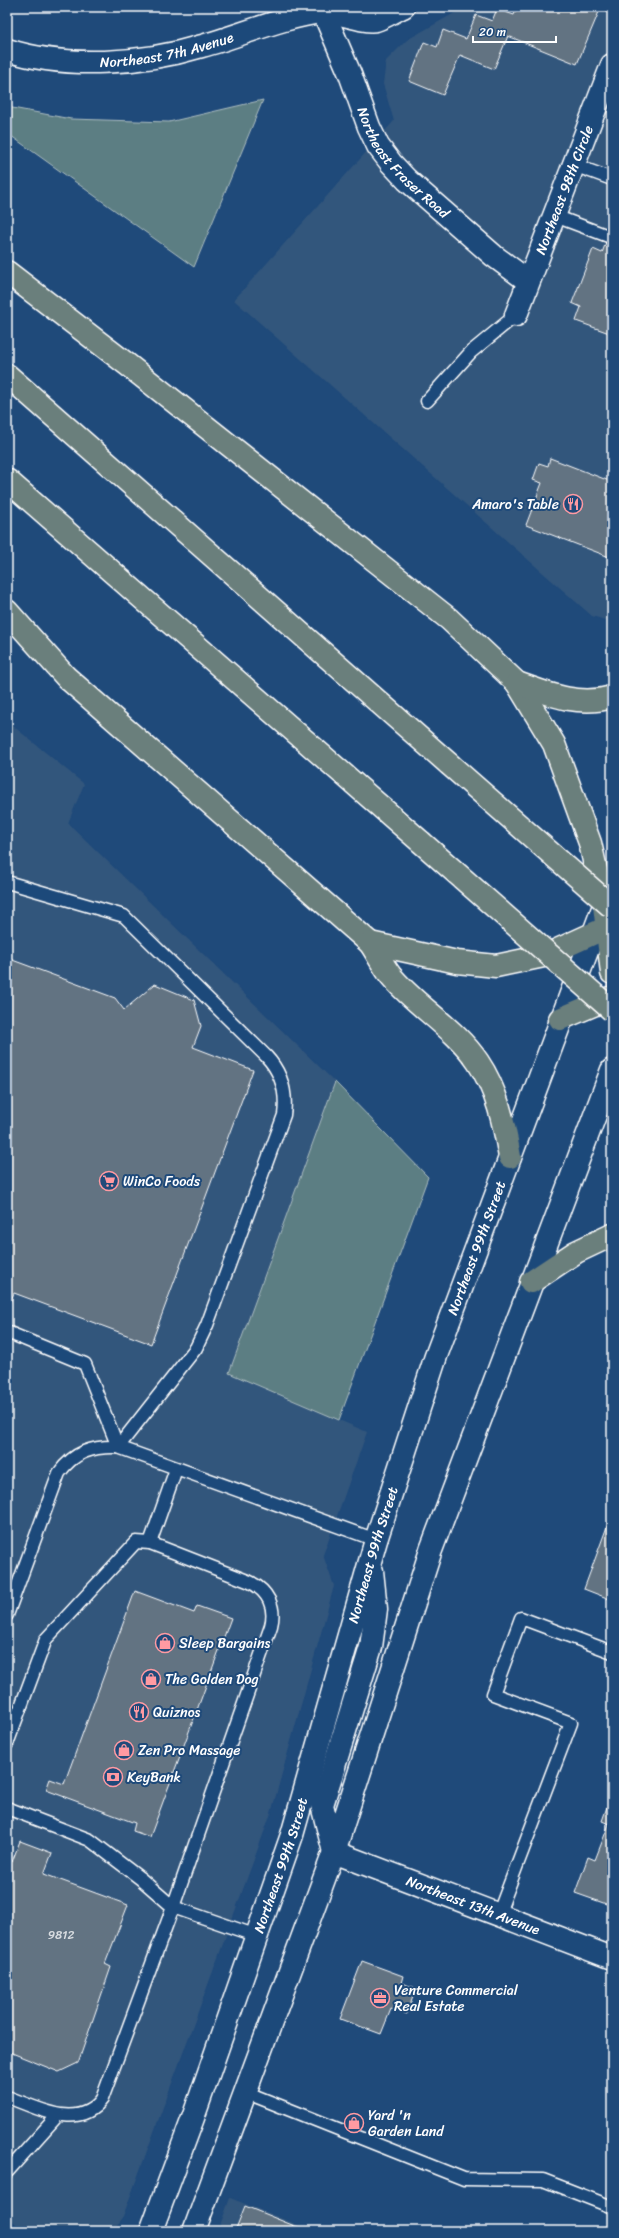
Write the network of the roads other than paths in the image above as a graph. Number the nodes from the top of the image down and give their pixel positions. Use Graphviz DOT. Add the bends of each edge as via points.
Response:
graph roads {
  1 [pos="403,7"];
  2 [pos="324,8"];
  3 [pos="8,47"];
  4 [pos="612,65"];
  5 [pos="574,166"];
  6 [pos="612,179"];
  7 [pos="555,216"];
  8 [pos="608,236"];
  9 [pos="7,272"];
  10 [pos="528,281"];
  11 [pos="516,314"];
  12 [pos="7,375"];
  13 [pos="427,401"];
  14 [pos="7,480"];
  15 [pos="7,611"];
  16 [pos="517,683"];
  17 [pos="612,698"];
  18 [pos="7,882"];
  19 [pos="612,884"];
  20 [pos="606,919"];
  21 [pos="370,943"];
  22 [pos="612,973"];
  23 [pos="612,997"];
  24 [pos="612,1010"];
  25 [pos="560,1019"];
  26 [pos="612,1070"];
  27 [pos="510,1156"];
  28 [pos="612,1235"];
  29 [pos="531,1282"];
  30 [pos="7,1332"];
  31 [pos="118,1447"];
  32 [pos="176,1469"];
  33 [pos="150,1543"];
  34 [pos="373,1549"];
  35 [pos="7,1615"];
  36 [pos="612,1652"];
  37 [pos="7,1744"];
  38 [pos="7,1808"];
  39 [pos="334,1852"];
  40 [pos="173,1907"];
  41 [pos="498,1915"];
  42 [pos="257,1936"];
  43 [pos="612,1958"];
  44 [pos="245,2092"];
  45 [pos="7,2097"];
  46 [pos="58,2115"];
  47 [pos="7,2172"];
  48 [pos="612,2207"];
  49 [pos="151,2231"];
  50 [pos="194,2231"];
  1 -- 2 [label="main road, Northeast 7th Avenue" via="374,20"];
  2 -- 3 [label="main road, Northeast 7th Avenue" via="201,47 135,60 48,59"];
  2 -- 10 [label="main road, Northeast Fraser Road" via="378,146 407,180 494,256"];
  4 -- 5 [label="main road, Northeast 98th Circle"];
  5 -- 6 [label="lane"];
  5 -- 7 [label="main road, Northeast 98th Circle"];
  7 -- 8 [label="lane"];
  7 -- 10 [label="main road, Northeast 98th Circle"];
  9 -- 16 [label="highway" via="449,619"];
  10 -- 11 [label="main road, Northeast 98th Circle"];
  11 -- 13 [label="lane" via="471,352"];
  12 -- 20 [label="highway, bridge" via="449,764"];
  14 -- 24 [label="highway, bridge"];
  15 -- 21 [label="highway" via="66,677"];
  16 -- 17 [label="highway" via="563,699 589,701"];
  16 -- 20 [label="highway" via="554,744 590,843"];
  18 -- 31 [label="lane" via="124,916 266,1056 278,1071 284,1087 284,1116 196,1348"];
  19 -- 20 [label="main road, Northeast 99th Street"];
  20 -- 21 [label="highway" via="544,956 496,966 457,962"];
  20 -- 22 [label="highway"];
  20 -- 25 [label="main road, Northeast 99th Street"];
  21 -- 27 [label="highway" via="391,976 456,1036 478,1061 498,1102"];
  23 -- 25 [label="highway"];
  25 -- 27 [label="main road, Northeast 99th Street"];
  26 -- 29 [label="main road"];
  27 -- 34 [label="main road, Northeast 99th Street" via="436,1356"];
  28 -- 29 [label="highway" via="576,1252"];
  29 -- 39 [label="main road" via="431,1550"];
  30 -- 31 [label="lane" via="85,1364"];
  31 -- 32 [label="lane"];
  31 -- 35 [label="lane" via="104,1446 83,1451 73,1457 59,1473"];
  32 -- 33 [label="lane"];
  32 -- 34 [label="lane"];
  33 -- 37 [label="lane" via="136,1542 46,1639"];
  33 -- 40 [label="lane" via="256,1585 267,1596 273,1613 271,1626"];
  34 -- 39 [label="main road" via="376,1609 371,1647 322,1805"];
  34 -- 42 [label="main road, Northeast 99th Street" via="292,1835"];
  36 -- 41 [label="lane" via="521,1618 493,1694 571,1723"];
  38 -- 40 [label="lane" via="90,1840"];
  39 -- 41 [label="main road, Northeast 13th Avenue"];
  39 -- 44 [label="main road"];
  40 -- 42 [label="lane"];
  40 -- 46 [label="lane" via="102,2099 80,2116"];
  41 -- 43 [label="main road, Northeast 13th Avenue"];
  42 -- 49 [label="main road, Northeast 99th Street"];
  44 -- 48 [label="lane" via="464,2180 543,2180"];
  44 -- 50 [label="main road"];
  45 -- 46 [label="lane"];
  46 -- 47 [label="lane"];
}
